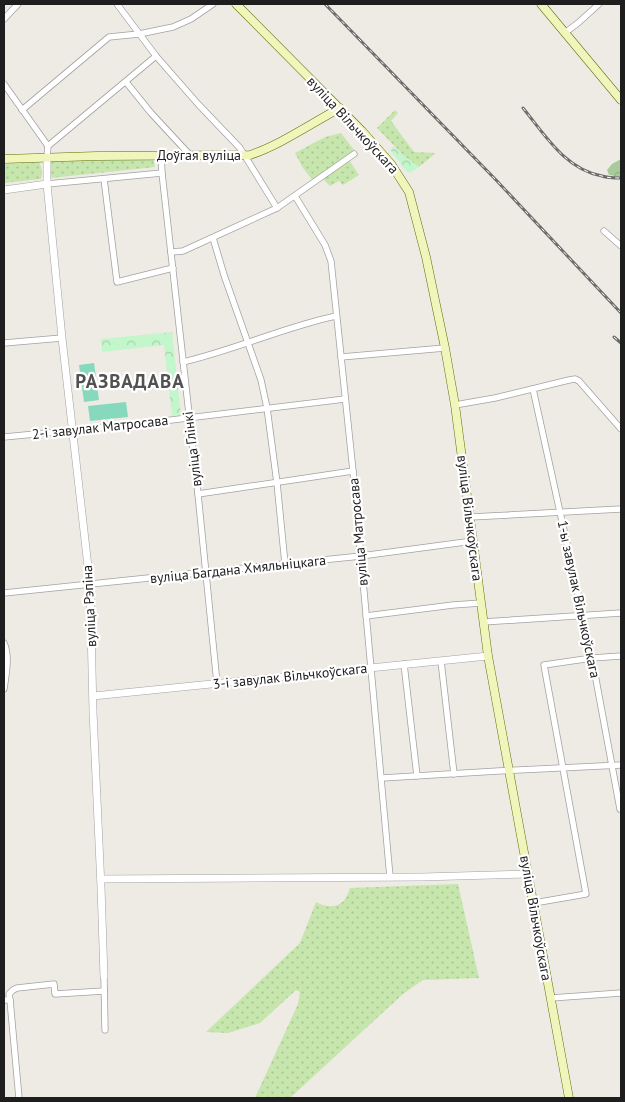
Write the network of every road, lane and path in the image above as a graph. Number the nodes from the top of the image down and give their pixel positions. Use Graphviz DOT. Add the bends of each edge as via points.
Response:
graph roads {
  1 [pos="18,4"];
  2 [pos="117,4"];
  3 [pos="213,4"];
  4 [pos="236,4"];
  5 [pos="541,4"];
  6 [pos="599,4"];
  7 [pos="4,19"];
  8 [pos="566,32"];
  9 [pos="139,34"];
  10 [pos="156,56"];
  11 [pos="126,82"];
  12 [pos="4,84"];
  13 [pos="621,100"];
  14 [pos="340,108"];
  15 [pos="22,110"];
  16 [pos="48,146"];
  17 [pos="354,154"];
  18 [pos="161,155"];
  19 [pos="190,155"];
  20 [pos="244,155"];
  21 [pos="46,157"];
  22 [pos="4,159"];
  23 [pos="162,173"];
  24 [pos="104,180"];
  25 [pos="47,184"];
  26 [pos="4,190"];
  27 [pos="295,196"];
  28 [pos="277,208"];
  29 [pos="604,231"];
  30 [pos="212,238"];
  31 [pos="621,246"];
  32 [pos="171,252"];
  33 [pos="173,268"];
  34 [pos="336,316"];
  35 [pos="62,338"];
  36 [pos="4,343"];
  37 [pos="247,343"];
  38 [pos="445,348"];
  39 [pos="341,357"];
  40 [pos="183,362"];
  41 [pos="533,389"];
  42 [pos="345,399"];
  43 [pos="455,405"];
  44 [pos="267,408"];
  45 [pos="189,417"];
  46 [pos="621,429"];
  47 [pos="72,430"];
  48 [pos="4,437"];
  49 [pos="353,471"];
  50 [pos="277,483"];
  51 [pos="198,494"];
  52 [pos="621,510"];
  53 [pos="560,513"];
  54 [pos="470,517"];
  55 [pos="473,541"];
  56 [pos="361,556"];
  57 [pos="285,564"];
  58 [pos="205,572"];
  59 [pos="90,584"];
  60 [pos="4,592"];
  61 [pos="481,603"];
  62 [pos="621,613"];
  63 [pos="583,615"];
  64 [pos="366,616"];
  65 [pos="483,622"];
  66 [pos="4,643"];
  67 [pos="488,656"];
  68 [pos="621,656"];
  69 [pos="592,658"];
  70 [pos="441,661"];
  71 [pos="404,664"];
  72 [pos="371,668"];
  73 [pos="217,683"];
  74 [pos="4,688"];
  75 [pos="92,696"];
  76 [pos="613,766"];
  77 [pos="621,766"];
  78 [pos="563,767"];
  79 [pos="509,770"];
  80 [pos="454,774"];
  81 [pos="417,776"];
  82 [pos="382,778"];
  83 [pos="620,809"];
  84 [pos="528,874"];
  85 [pos="390,877"];
  86 [pos="101,879"];
  87 [pos="534,903"];
  88 [pos="104,977"];
  89 [pos="104,992"];
  90 [pos="621,993"];
  91 [pos="551,998"];
  92 [pos="7,1000"];
  93 [pos="105,1030"];
  94 [pos="19,1098"];
  95 [pos="569,1098"];
  1 -- 7 [label="street"];
  2 -- 9 [label="street"];
  3 -- 9 [label="street" via="192,19 173,27"];
  4 -- 14 [label="main road, вуліца Вільчкоўскага"];
  5 -- 8 [label="main road"];
  6 -- 8 [label="street"];
  8 -- 13 [label="main road"];
  9 -- 10 [label="street"];
  9 -- 15 [label="street" via="109,37"];
  10 -- 11 [label="street"];
  10 -- 20 [label="street"];
  11 -- 16 [label="street"];
  11 -- 19 [label="street"];
  12 -- 15 [label="street"];
  14 -- 20 [label="main road, Доўгая вуліца" via="273,145"];
  14 -- 38 [label="main road, вуліца Вільчкоўскага" via="392,164 406,187 423,241"];
  15 -- 16 [label="street"];
  16 -- 21 [label="street"];
  17 -- 27 [label="street"];
  18 -- 19 [label="main road, Доўгая вуліца"];
  18 -- 21 [label="main road, Доўгая вуліца"];
  18 -- 23 [label="street, вуліца Глінкі"];
  19 -- 20 [label="main road, Доўгая вуліца"];
  20 -- 28 [label="street"];
  21 -- 22 [label="main road, Доўгая вуліца"];
  21 -- 25 [label="street"];
  23 -- 24 [label="street, Доўгая вуліца"];
  23 -- 32 [label="street, вуліца Глінкі"];
  24 -- 25 [label="street, Доўгая вуліца"];
  24 -- 33 [label="street" via="117,282"];
  25 -- 26 [label="street, Доўгая вуліца"];
  25 -- 35 [label="street, вуліца Рэпіна"];
  27 -- 28 [label="street"];
  27 -- 34 [label="street, вуліца Матросава" via="327,250"];
  28 -- 30 [label="street"];
  29 -- 31 [label="street"];
  30 -- 32 [label="street" via="183,251"];
  30 -- 37 [label="street"];
  32 -- 33 [label="street, вуліца Глінкі"];
  33 -- 40 [label="street, вуліца Глінкі"];
  34 -- 37 [label="street"];
  34 -- 39 [label="street, вуліца Матросава"];
  35 -- 36 [label="street"];
  35 -- 47 [label="street, вуліца Рэпіна"];
  37 -- 40 [label="street"];
  37 -- 44 [label="street"];
  38 -- 39 [label="street"];
  38 -- 43 [label="main road, вуліца Вільчкоўскага"];
  39 -- 42 [label="street, вуліца Матросава"];
  40 -- 45 [label="street, вуліца Глінкі"];
  41 -- 43 [label="street"];
  41 -- 46 [label="street" via="575,379"];
  41 -- 53 [label="street, 1-ы завулак Вільчкоўскага"];
  42 -- 44 [label="street, 2-і завулак Матросава"];
  42 -- 49 [label="street, вуліца Матросава"];
  43 -- 54 [label="main road, вуліца Вільчкоўскага"];
  44 -- 45 [label="street, 2-і завулак Матросава"];
  44 -- 50 [label="street"];
  45 -- 47 [label="street, 2-і завулак Матросава"];
  45 -- 51 [label="street, вуліца Глінкі"];
  47 -- 48 [label="street, 2-і завулак Матросава"];
  47 -- 59 [label="street, вуліца Рэпіна"];
  49 -- 50 [label="street"];
  49 -- 56 [label="street, вуліца Матросава"];
  50 -- 51 [label="street"];
  50 -- 57 [label="street"];
  51 -- 58 [label="street, вуліца Глінкі"];
  52 -- 53 [label="street"];
  53 -- 54 [label="street"];
  53 -- 63 [label="street, 1-ы завулак Вільчкоўскага"];
  54 -- 55 [label="main road, вуліца Вільчкоўскага"];
  55 -- 56 [label="street, вуліца Багдана Хмяльніцкага"];
  55 -- 61 [label="main road, вуліца Вільчкоўскага"];
  56 -- 57 [label="street, вуліца Багдана Хмяльніцкага"];
  56 -- 64 [label="street, вуліца Матросава"];
  57 -- 58 [label="street, вуліца Багдана Хмяльніцкага"];
  58 -- 59 [label="street, вуліца Багдана Хмяльніцкага"];
  58 -- 73 [label="street, вуліца Глінкі"];
  59 -- 60 [label="street, вуліца Багдана Хмяльніцкага"];
  59 -- 75 [label="street, вуліца Рэпіна"];
  61 -- 64 [label="street"];
  61 -- 65 [label="main road, вуліца Вільчкоўскага"];
  62 -- 63 [label="street"];
  63 -- 65 [label="street"];
  63 -- 69 [label="street, 1-ы завулак Вільчкоўскага"];
  64 -- 72 [label="street, вуліца Матросава"];
  65 -- 67 [label="main road, вуліца Вільчкоўскага"];
  66 -- 74 [label="street"];
  67 -- 70 [label="street, 3-і завулак Вільчкоўскага"];
  67 -- 79 [label="main road, вуліца Вільчкоўскага"];
  68 -- 69 [label="street"];
  69 -- 76 [label="street, 1-ы завулак Вільчкоўскага"];
  69 -- 78 [label="street" via="544,665"];
  70 -- 71 [label="street, 3-і завулак Вільчкоўскага"];
  70 -- 80 [label="street"];
  71 -- 72 [label="street, 3-і завулак Вільчкоўскага"];
  71 -- 81 [label="street"];
  72 -- 73 [label="street, 3-і завулак Вільчкоўскага"];
  72 -- 82 [label="street, вуліца Матросава"];
  73 -- 75 [label="street, 3-і завулак Вільчкоўскага"];
  75 -- 86 [label="street, вуліца Рэпіна"];
  76 -- 77 [label="street"];
  76 -- 78 [label="street"];
  76 -- 83 [label="street, 1-ы завулак Вільчкоўскага"];
  78 -- 79 [label="street"];
  78 -- 87 [label="street" via="586,894"];
  79 -- 80 [label="street"];
  79 -- 84 [label="main road, вуліца Вільчкоўскага"];
  80 -- 81 [label="street"];
  81 -- 82 [label="street"];
  82 -- 85 [label="street, вуліца Матросава"];
  84 -- 85 [label="street"];
  84 -- 87 [label="main road, вуліца Вільчкоўскага"];
  85 -- 86 [label="street"];
  86 -- 88 [label="street, вуліца Рэпіна"];
  87 -- 91 [label="main road, вуліца Вільчкоўскага"];
  88 -- 89 [label="street, вуліца Рэпіна"];
  89 -- 92 [label="street" via="55,994 54,984 17,988"];
  89 -- 93 [label="street, вуліца Рэпіна"];
  90 -- 91 [label="street"];
  91 -- 95 [label="main road, вуліца Вільчкоўскага"];
  92 -- 94 [label="street"];
}
